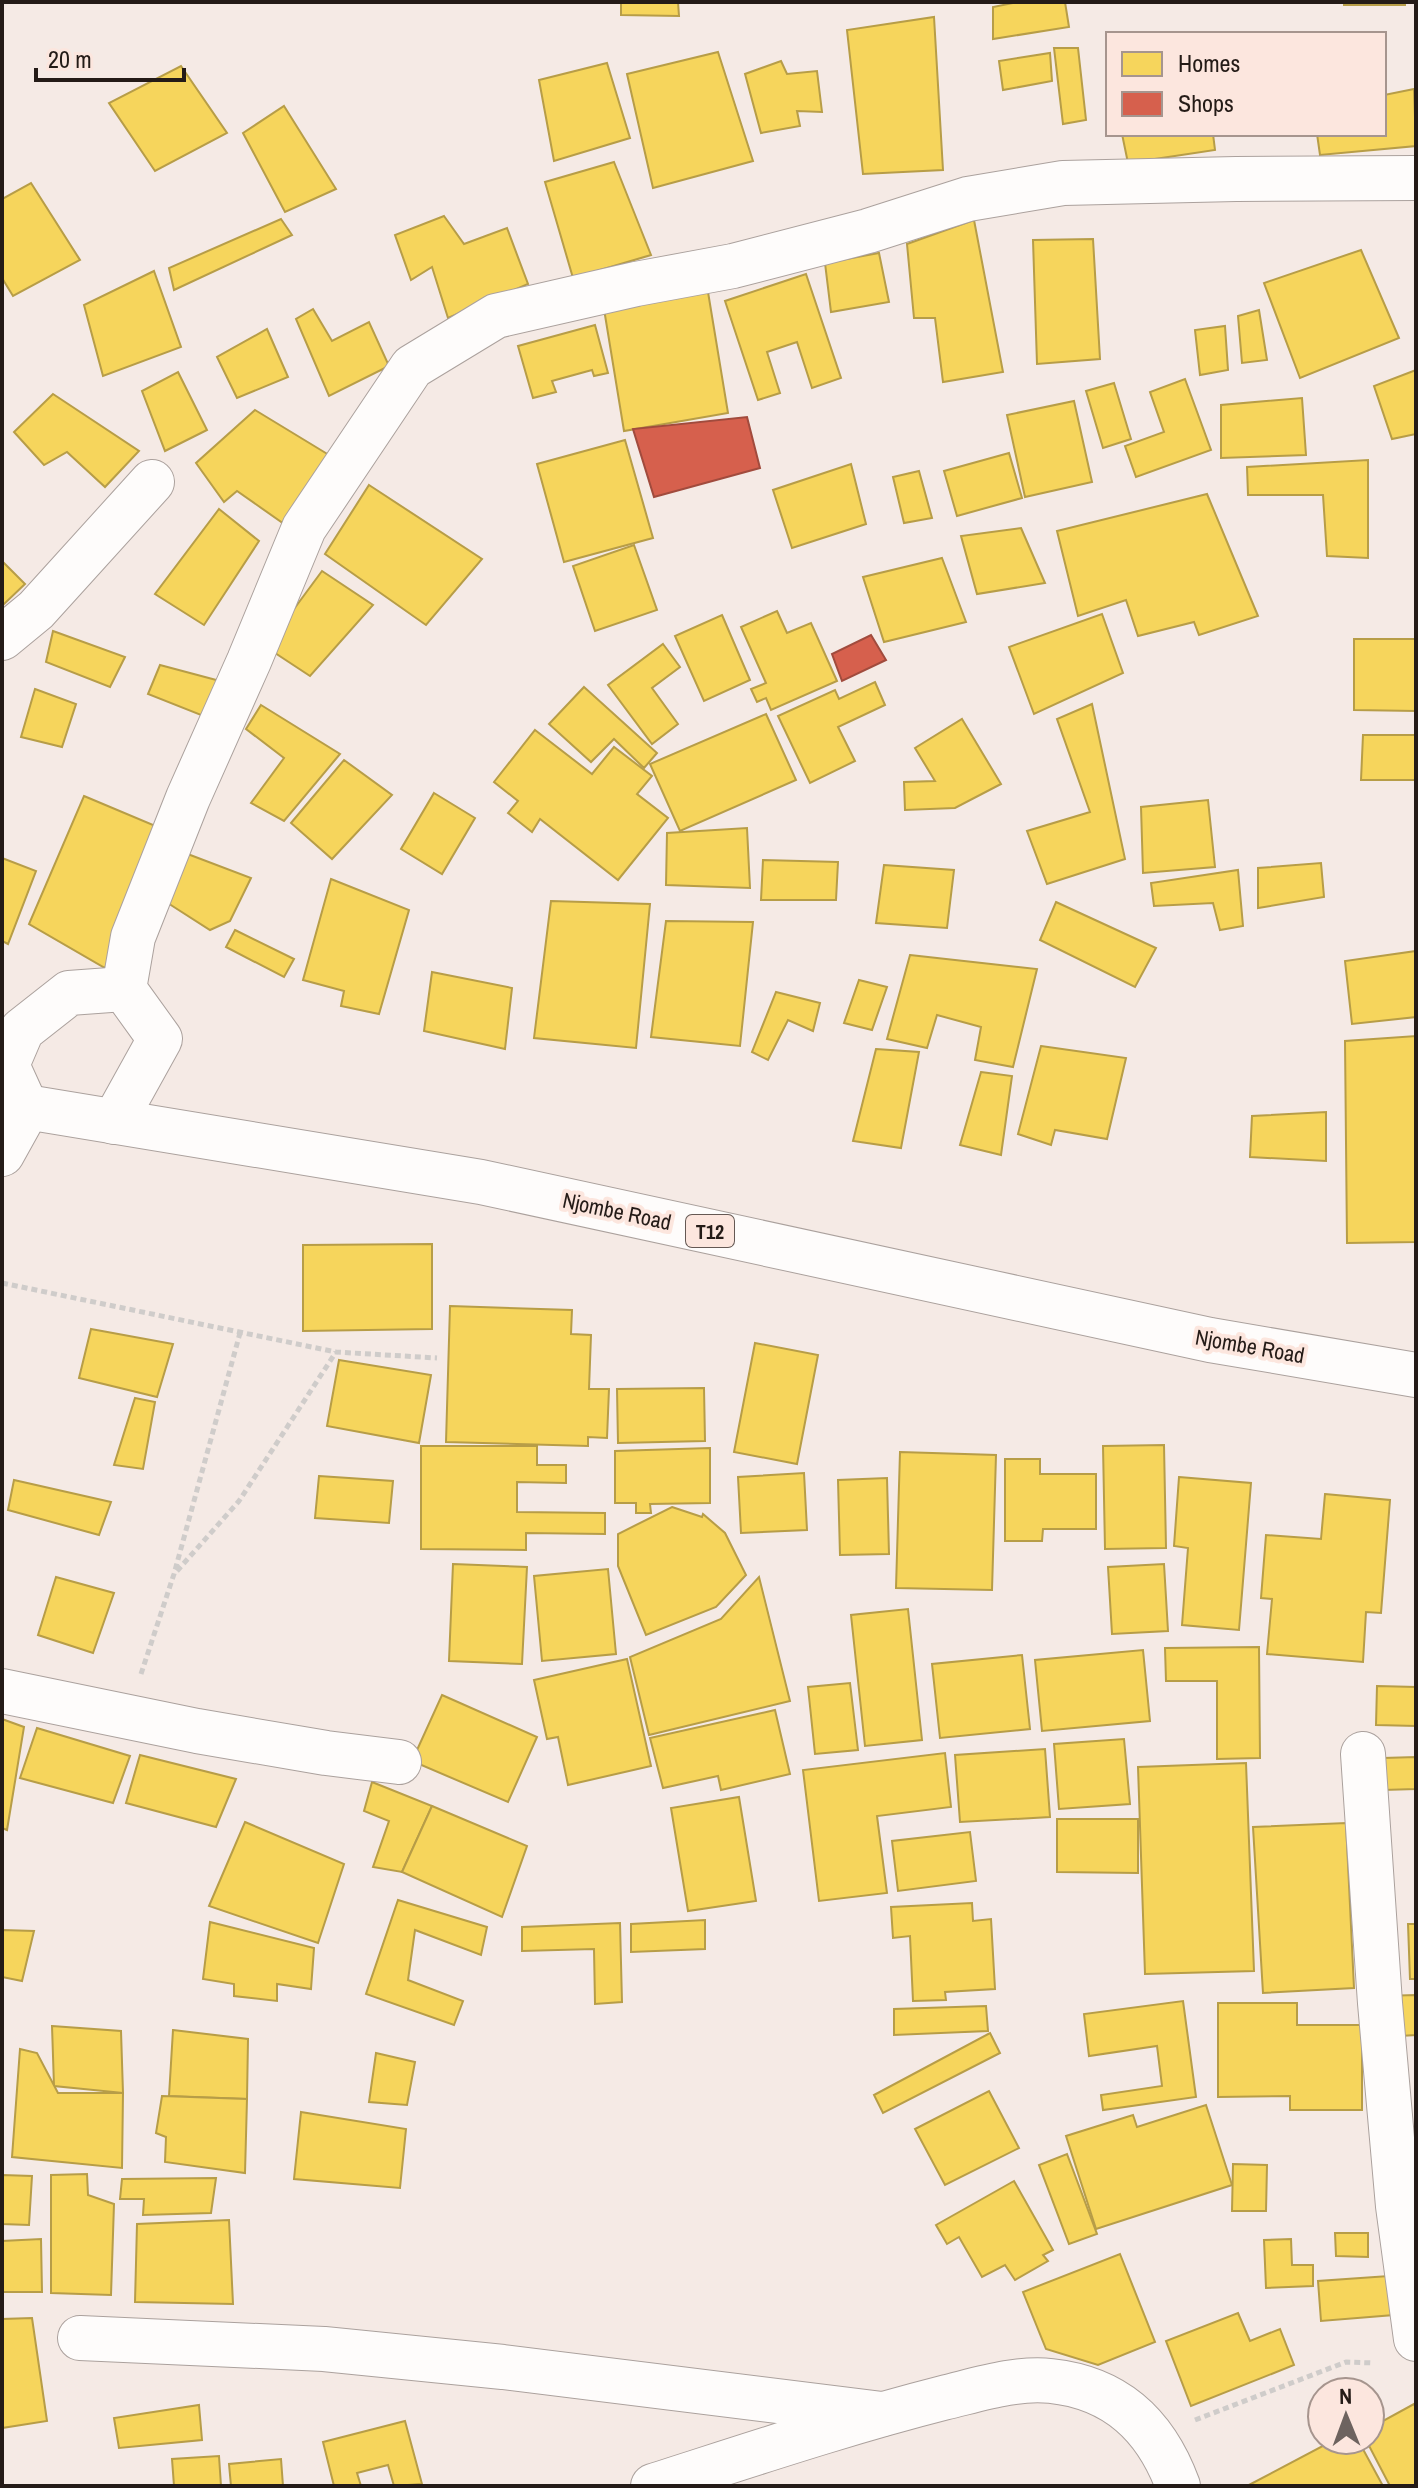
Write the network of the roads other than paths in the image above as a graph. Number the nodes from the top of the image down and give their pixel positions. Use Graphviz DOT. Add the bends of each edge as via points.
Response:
graph roads {
  1 [pos="1416,178"];
  2 [pos="152,482"];
  3 [pos="2,638"];
  4 [pos="124,989"];
  5 [pos="14,1106"];
  6 [pos="114,1122"];
  7 [pos="2,1154"];
  8 [pos="1416,1375"];
  9 [pos="2,1691"];
  10 [pos="1363,1754"];
  11 [pos="399,1762"];
  12 [pos="80,2338"];
  13 [pos="1401,2351"];
  14 [pos="882,2414"];
  15 [pos="653,2486"];
  16 [pos="1178,2486"];
  1 -- 4 [label="main road" via="1063,183 968,199 733,266 496,316 412,367 304,528 133,937"];
  2 -- 3 [label="main road" via="36,610"];
  4 -- 5 [label="main road" via="69,993 22,1030 7,1065"];
  4 -- 6 [label="main road" via="160,1039"];
  5 -- 6 [label="main road, Njombe Road / T12"];
  5 -- 7 [label="main road"];
  6 -- 8 [label="main road, Njombe Road / T12" via="481,1182 1210,1340"];
  9 -- 11 [label="main road" via="197,1731"];
  10 -- 13 [label="main road" via="1397,2191"];
  12 -- 14 [label="main road" via="324,2349"];
  14 -- 15 [label="main road"];
  14 -- 16 [label="main road" via="999,2385 1050,2380 1126,2407 1153,2435"];
}
